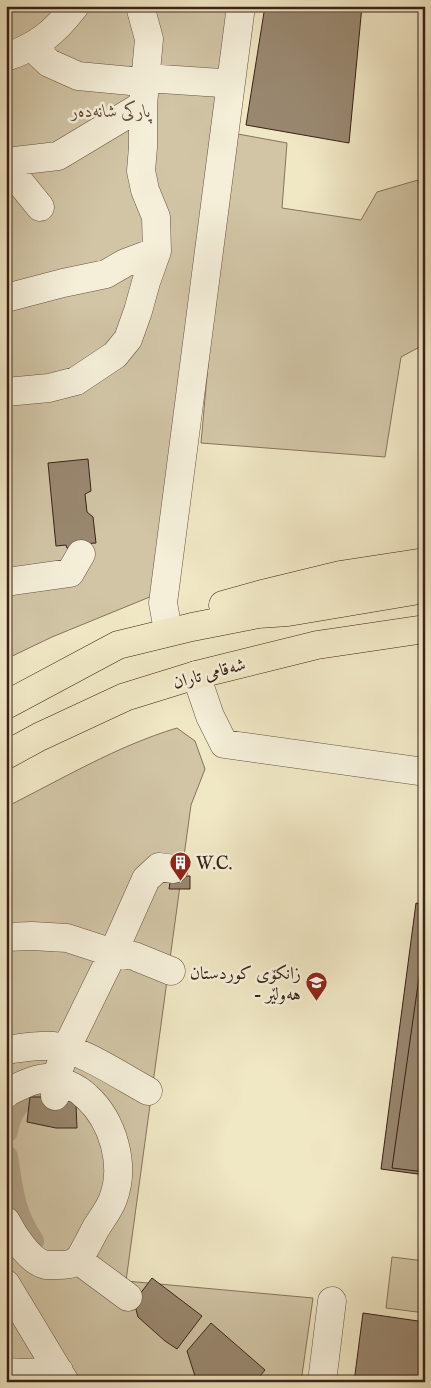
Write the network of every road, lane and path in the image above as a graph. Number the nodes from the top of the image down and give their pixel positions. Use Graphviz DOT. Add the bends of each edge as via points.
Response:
graph roads {
  1 [pos="75,6"];
  2 [pos="140,6"];
  3 [pos="241,6"];
  4 [pos="32,47"];
  5 [pos="6,57"];
  6 [pos="146,78"];
  7 [pos="221,83"];
  8 [pos="143,105"];
  9 [pos="6,164"];
  10 [pos="40,207"];
  11 [pos="157,251"];
  12 [pos="6,298"];
  13 [pos="6,392"];
  14 [pos="81,554"];
  15 [pos="425,562"];
  16 [pos="6,582"];
  17 [pos="425,588"];
  18 [pos="167,625"];
  19 [pos="425,629"];
  20 [pos="118,645"];
  21 [pos="196,675"];
  22 [pos="6,705"];
  23 [pos="6,755"];
  24 [pos="425,772"];
  25 [pos="174,869"];
  26 [pos="6,937"];
  27 [pos="114,953"];
  28 [pos="171,971"];
  29 [pos="66,1048"];
  30 [pos="6,1050"];
  31 [pos="55,1089"];
  32 [pos="148,1091"];
  33 [pos="6,1094"];
  34 [pos="6,1221"];
  35 [pos="78,1260"];
  36 [pos="6,1284"];
  37 [pos="128,1297"];
  38 [pos="332,1301"];
  39 [pos="6,1372"];
  40 [pos="62,1376"];
  41 [pos="322,1382"];
  1 -- 4 [label="street" via="48,36"];
  2 -- 6 [label="street" via="149,39"];
  3 -- 18 [label="street" via="163,603"];
  4 -- 5 [label="street"];
  4 -- 6 [label="street" via="49,63 78,76 131,81"];
  6 -- 7 [label="street"];
  6 -- 8 [label="street"];
  8 -- 9 [label="street" via="58,156"];
  8 -- 11 [label="street" via="141,172 144,190 156,217"];
  9 -- 10 [label="street"];
  11 -- 12 [label="street" via="106,274"];
  11 -- 13 [label="street" via="128,339 115,354 76,381 49,388"];
  14 -- 16 [label="street" via="70,573"];
  15 -- 18 [label="main road" via="340,576 266,593 210,608"];
  17 -- 20 [label="main road" via="288,612 258,614"];
  18 -- 20 [label="main road"];
  19 -- 21 [label="main road, شەقامی تاران" via="317,645"];
  20 -- 22 [label="main road"];
  21 -- 23 [label="main road, شەقامی تاران" via="125,697"];
  21 -- 24 [label="street" via="224,744"];
  25 -- 27 [label="street" via="159,868 146,879"];
  26 -- 27 [label="street" via="67,938"];
  27 -- 28 [label="street" via="134,956"];
  27 -- 29 [label="street"];
  29 -- 30 [label="street"];
  29 -- 31 [label="street"];
  29 -- 32 [label="street"];
  31 -- 33 [label="street" via="38,1080"];
  31 -- 35 [label="street" via="81,1091 96,1105 112,1134 118,1164 114,1197"];
  34 -- 35 [label="street" via="14,1237 30,1254 49,1256 67,1265"];
  35 -- 37 [label="street"];
  36 -- 40 [label="street"];
  38 -- 41 [label="street"];
  39 -- 40 [label="street"];
}
